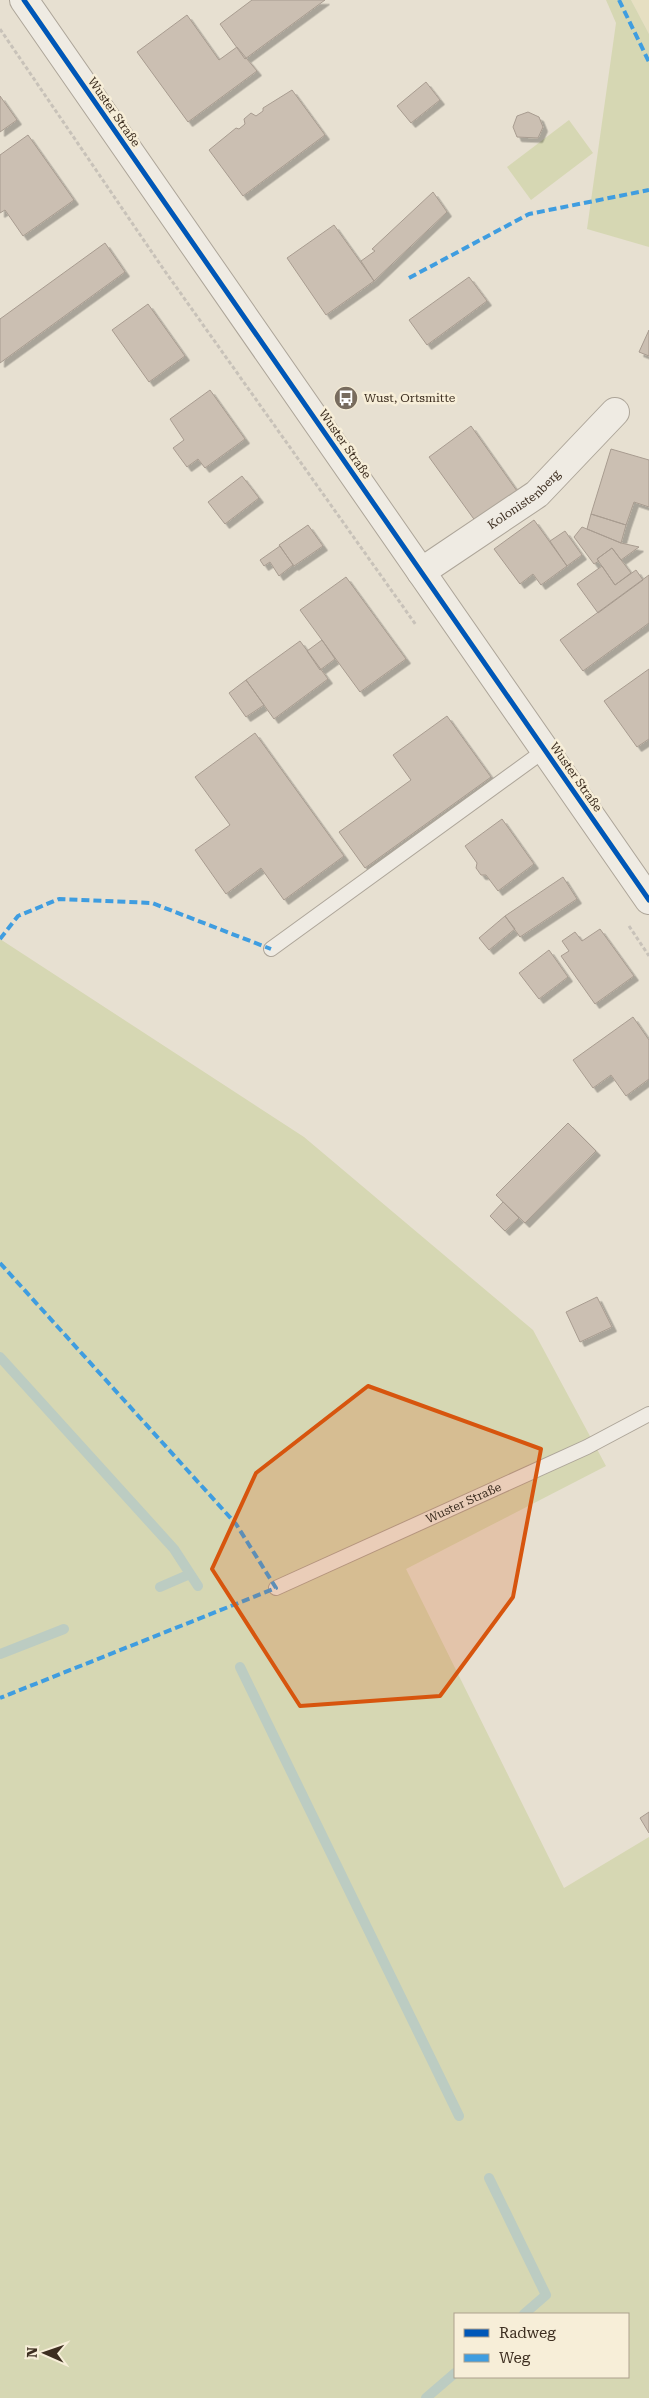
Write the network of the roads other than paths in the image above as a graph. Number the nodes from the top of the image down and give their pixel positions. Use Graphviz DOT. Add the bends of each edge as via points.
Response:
graph roads {
  1 [pos="24,0"];
  2 [pos="615,412"];
  3 [pos="421,572"];
  4 [pos="545,750"];
  5 [pos="649,900"];
  6 [pos="272,949"];
  7 [pos="649,1414"];
  8 [pos="276,1588"];
  1 -- 3 [label="street, Wuster Straße"];
  2 -- 3 [label="street, Kolonistenberg" via="537,494"];
  3 -- 4 [label="street, Wuster Straße"];
  4 -- 5 [label="street, Wuster Straße"];
  4 -- 6 [label="lane"];
  7 -- 8 [label="lane, Wuster Straße" via="587,1447"];
}
